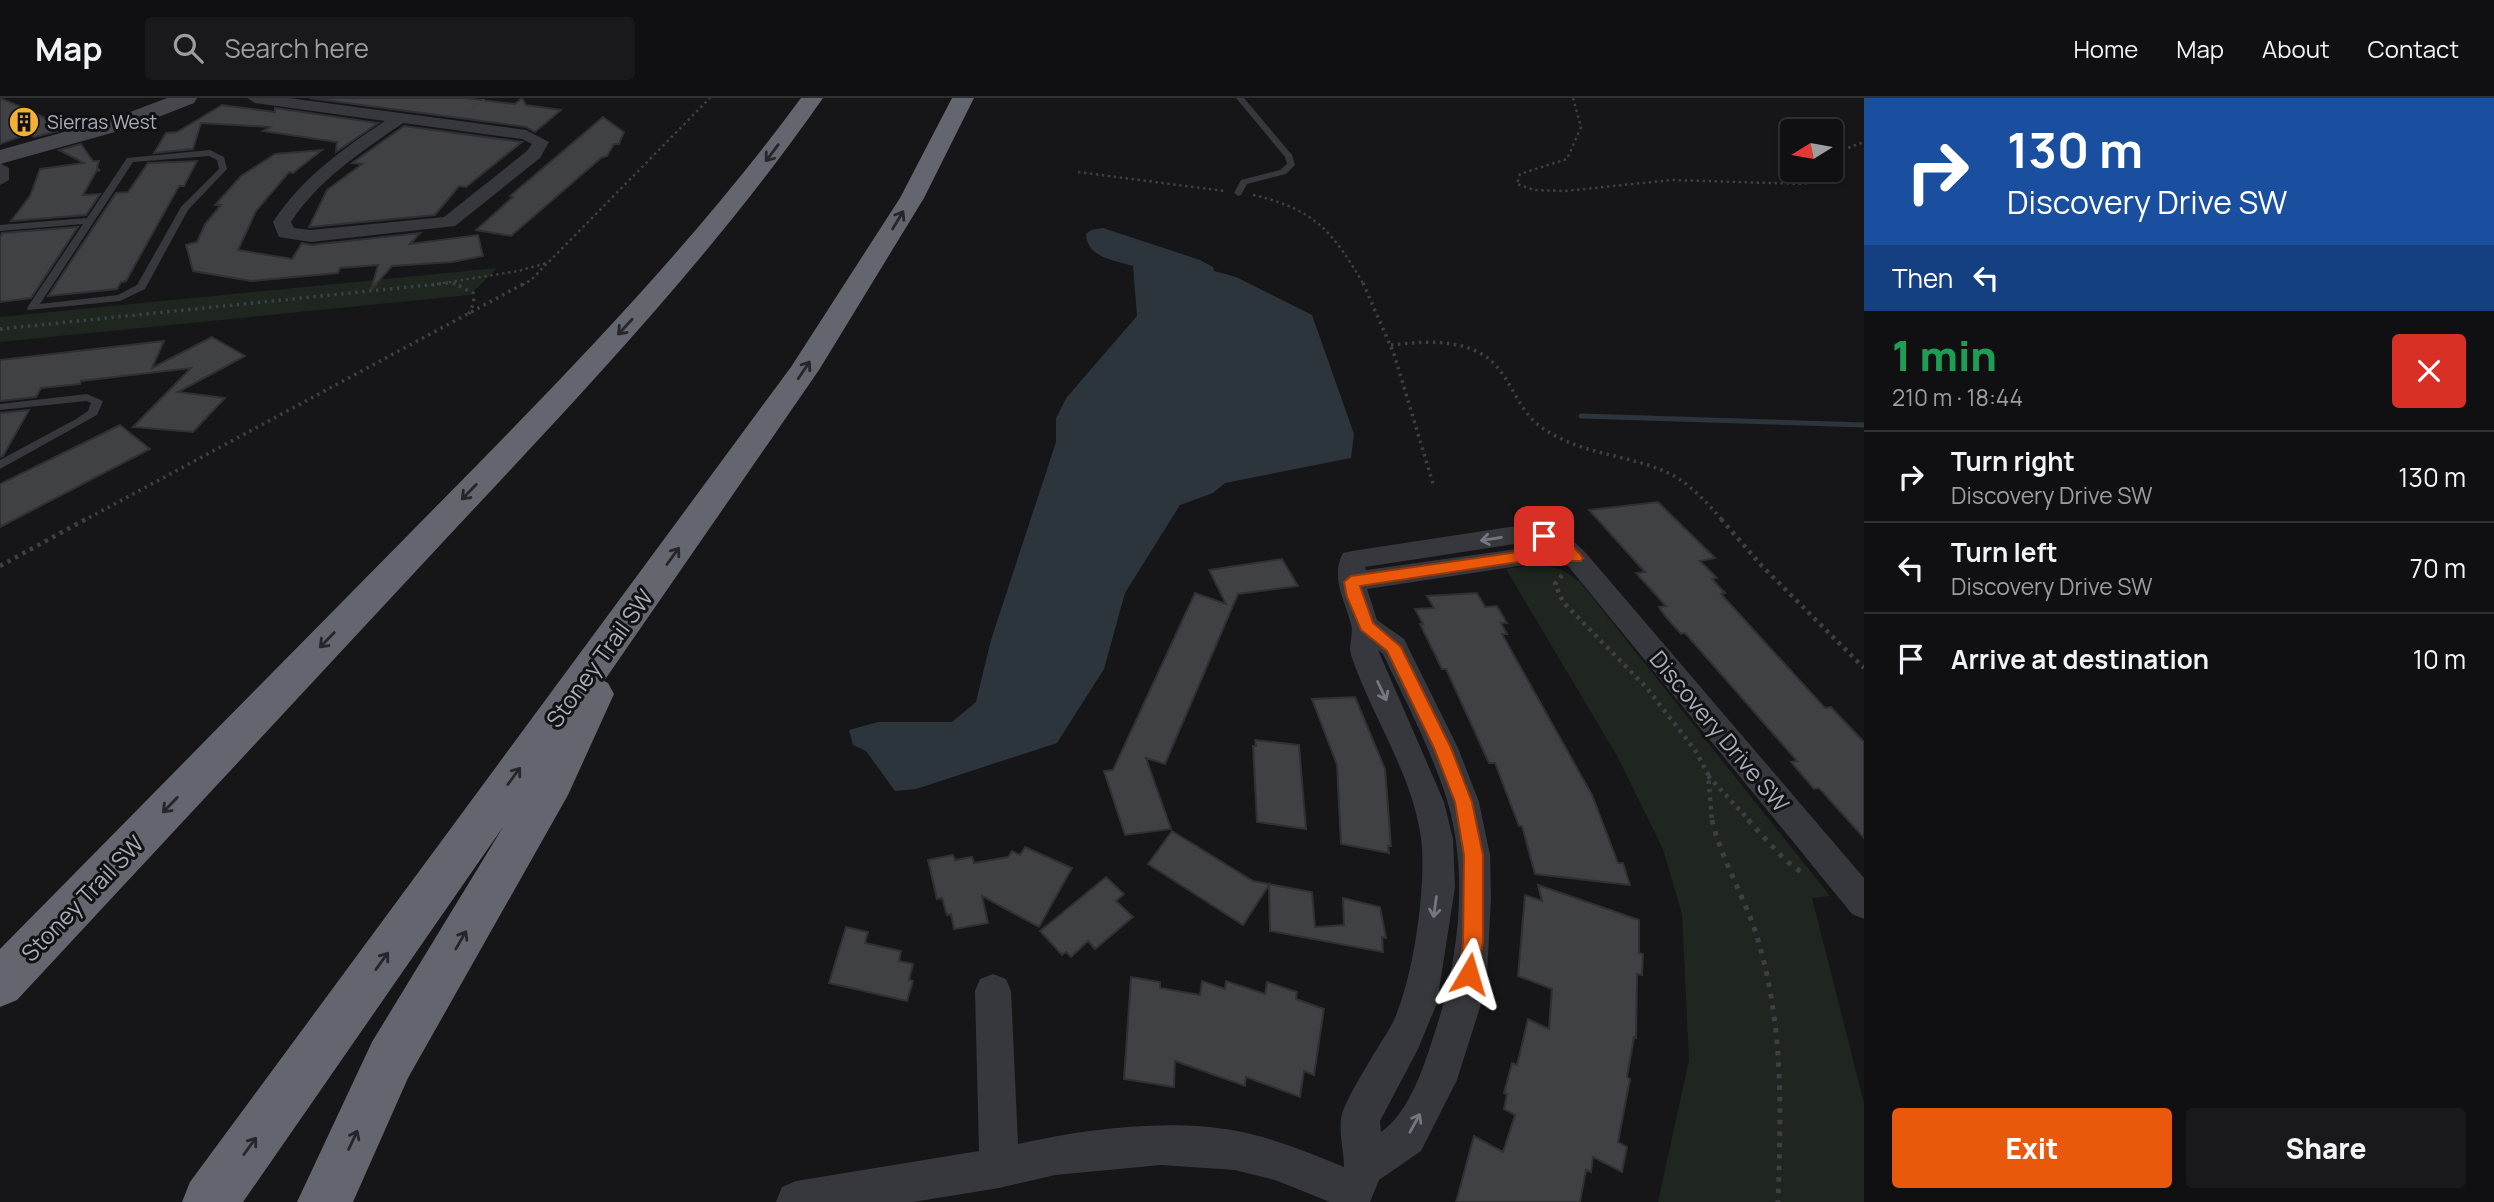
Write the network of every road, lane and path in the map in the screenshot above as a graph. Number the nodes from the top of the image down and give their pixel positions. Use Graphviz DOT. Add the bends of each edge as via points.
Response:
graph roads {
  1 [pos="186,98"];
  2 [pos="255,98"];
  3 [pos="709,98"];
  4 [pos="812,98"];
  5 [pos="963,98"];
  6 [pos="1240,98"];
  7 [pos="1573,98"];
  8 [pos="398,119"];
  9 [pos="1864,142"];
  10 [pos="0,157"];
  11 [pos="0,168"];
  12 [pos="1078,172"];
  13 [pos="0,180"];
  14 [pos="1238,193"];
  15 [pos="86,224"];
  16 [pos="0,228"];
  17 [pos="0,236"];
  18 [pos="548,262"];
  19 [pos="449,282"];
  20 [pos="468,315"];
  21 [pos="0,330"];
  22 [pos="1391,345"];
  23 [pos="0,407"];
  24 [pos="0,465"];
  25 [pos="1434,487"];
  26 [pos="1576,558"];
  27 [pos="0,566"];
  28 [pos="633,611"];
  29 [pos="1366,626"];
  30 [pos="1864,668"];
  31 [pos="1864,903"];
  32 [pos="0,984"];
  33 [pos="993,991"];
  34 [pos="999,1168"];
  35 [pos="1356,1186"];
  36 [pos="796,1201"];
  37 [pos="210,1202"];
  38 [pos="325,1202"];
  39 [pos="1778,1202"];
  1 -- 10 [label="street" via="125,122"];
  2 -- 8 [label="street"];
  3 -- 18 [label="path"];
  4 -- 32 [label="highway, Stoney Trail SW, one-way" via="682,265"];
  28 -- 5 [label="highway, Stoney Trail SW, one-way" via="826,336 912,198"];
  6 -- 14 [label="lane" via="1291,165 1283,173 1244,182"];
  7 -- 9 [label="path" via="1581,127 1567,159 1520,174 1517,184 1565,191 1672,180 1804,184 1835,174 1837,152"];
  8 -- 8 [label="street" via="526,135 541,142 534,154 449,222 311,236 286,233 282,222 311,182"];
  11 -- 13 [label="street"];
  12 -- 14 [label="path"];
  14 -- 22 [label="path" via="1293,207 1328,230 1371,297"];
  15 -- 15 [label="lane" via="32,308 120,298 141,287 184,209 223,169 221,159 210,153 130,160"];
  15 -- 16 [label="lane"];
  15 -- 17 [label="lane"];
  18 -- 19 [label="path"];
  18 -- 20 [label="path" via="531,280"];
  19 -- 20 [label="path" via="475,293"];
  19 -- 21 [label="path"];
  20 -- 27 [label="path"];
  22 -- 25 [label="path"];
  22 -- 30 [label="path" via="1442,343 1478,352 1497,365 1533,421 1560,439 1592,454 1677,478"];
  23 -- 24 [label="lane" via="87,397 97,401 93,413"];
  26 -- 29 [label="street" via="1525,556 1351,582"];
  26 -- 31 [label="street, Discovery Drive SW"];
  26 -- 39 [label="path" via="1555,584 1563,602 1646,687 1708,774 1712,821 1758,939 1774,1011 1782,1090"];
  37 -- 28 [label="highway, Stoney Trail SW, one-way"];
  38 -- 28 [label="highway, one-way" via="390,1060 553,782"];
  29 -- 35 [label="street, one-way" via="1364,652 1428,802 1437,839 1438,887 1419,1003 1360,1118"];
  35 -- 29 [label="street, one-way" via="1407,1137 1438,1080 1462,1007 1474,909 1474,855 1464,802 1394,647"];
  33 -- 34 [label="street"];
  34 -- 35 [label="street" via="1055,1154 1161,1145 1204,1147 1275,1160"];
  34 -- 36 [label="street"];
}
